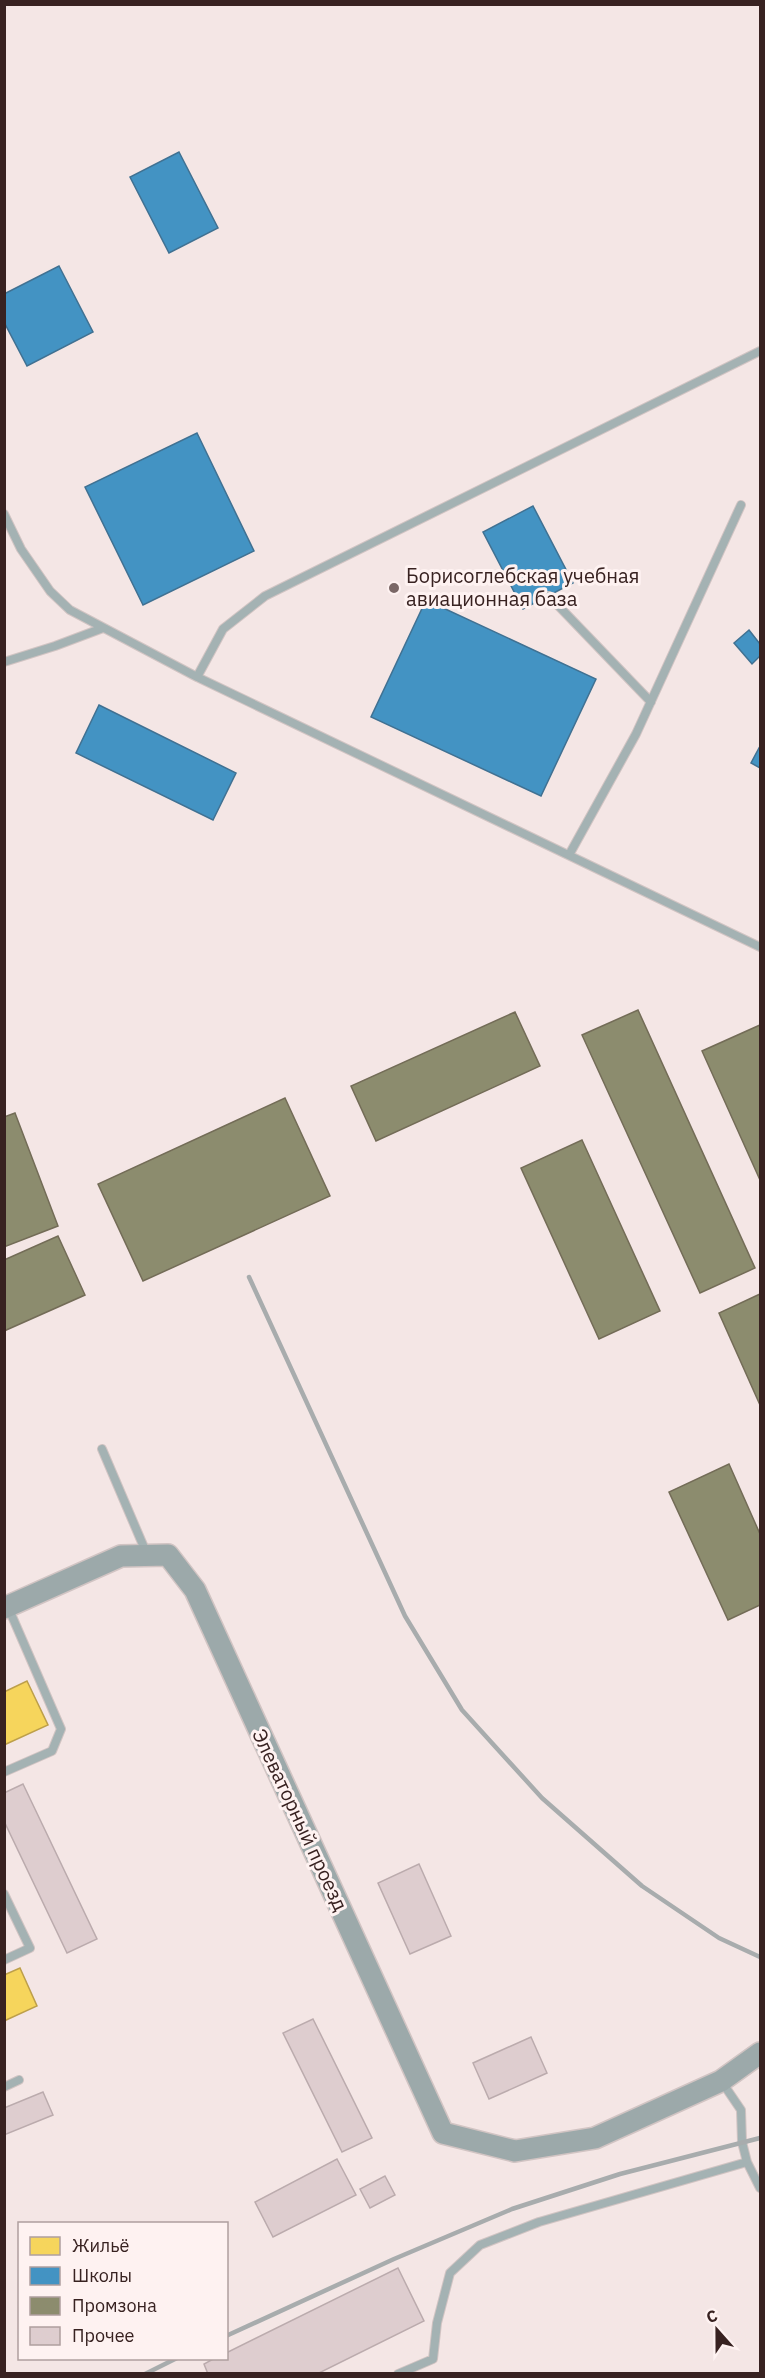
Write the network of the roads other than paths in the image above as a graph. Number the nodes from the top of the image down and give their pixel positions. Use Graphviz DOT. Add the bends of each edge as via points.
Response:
graph roads {
  1 [pos="760,351"];
  2 [pos="741,506"];
  3 [pos="4,514"];
  4 [pos="549,596"];
  5 [pos="103,628"];
  6 [pos="4,662"];
  7 [pos="198,677"];
  8 [pos="651,702"];
  9 [pos="569,855"];
  10 [pos="760,947"];
  11 [pos="102,1449"];
  12 [pos="148,1555"];
  13 [pos="6,1608"];
  14 [pos="4,1772"];
  15 [pos="4,1894"];
  16 [pos="4,1960"];
  17 [pos="760,2053"];
  18 [pos="20,2080"];
  19 [pos="722,2081"];
  20 [pos="4,2087"];
  21 [pos="747,2162"];
  22 [pos="760,2188"];
  23 [pos="398,2373"];
  1 -- 7 [label="lane" via="265,596 223,629"];
  2 -- 8 [label="lane"];
  3 -- 5 [label="lane" via="21,549 50,591 70,610"];
  4 -- 8 [label="lane"];
  5 -- 6 [label="lane"];
  5 -- 7 [label="lane"];
  7 -- 9 [label="lane"];
  8 -- 9 [label="lane"];
  9 -- 10 [label="lane"];
  11 -- 12 [label="lane"];
  12 -- 13 [label="street, Элеваторный проезд" via="121,1556"];
  12 -- 19 [label="street, Элеваторный проезд" via="168,1555 195,1590 443,2133 515,2151 596,2138"];
  13 -- 14 [label="lane" via="61,1729 52,1751"];
  15 -- 16 [label="lane" via="30,1948"];
  17 -- 19 [label="street"];
  18 -- 20 [label="lane"];
  19 -- 21 [label="lane" via="741,2110"];
  21 -- 22 [label="lane"];
  21 -- 23 [label="lane" via="538,2222 480,2245 450,2272 433,2359"];
}
